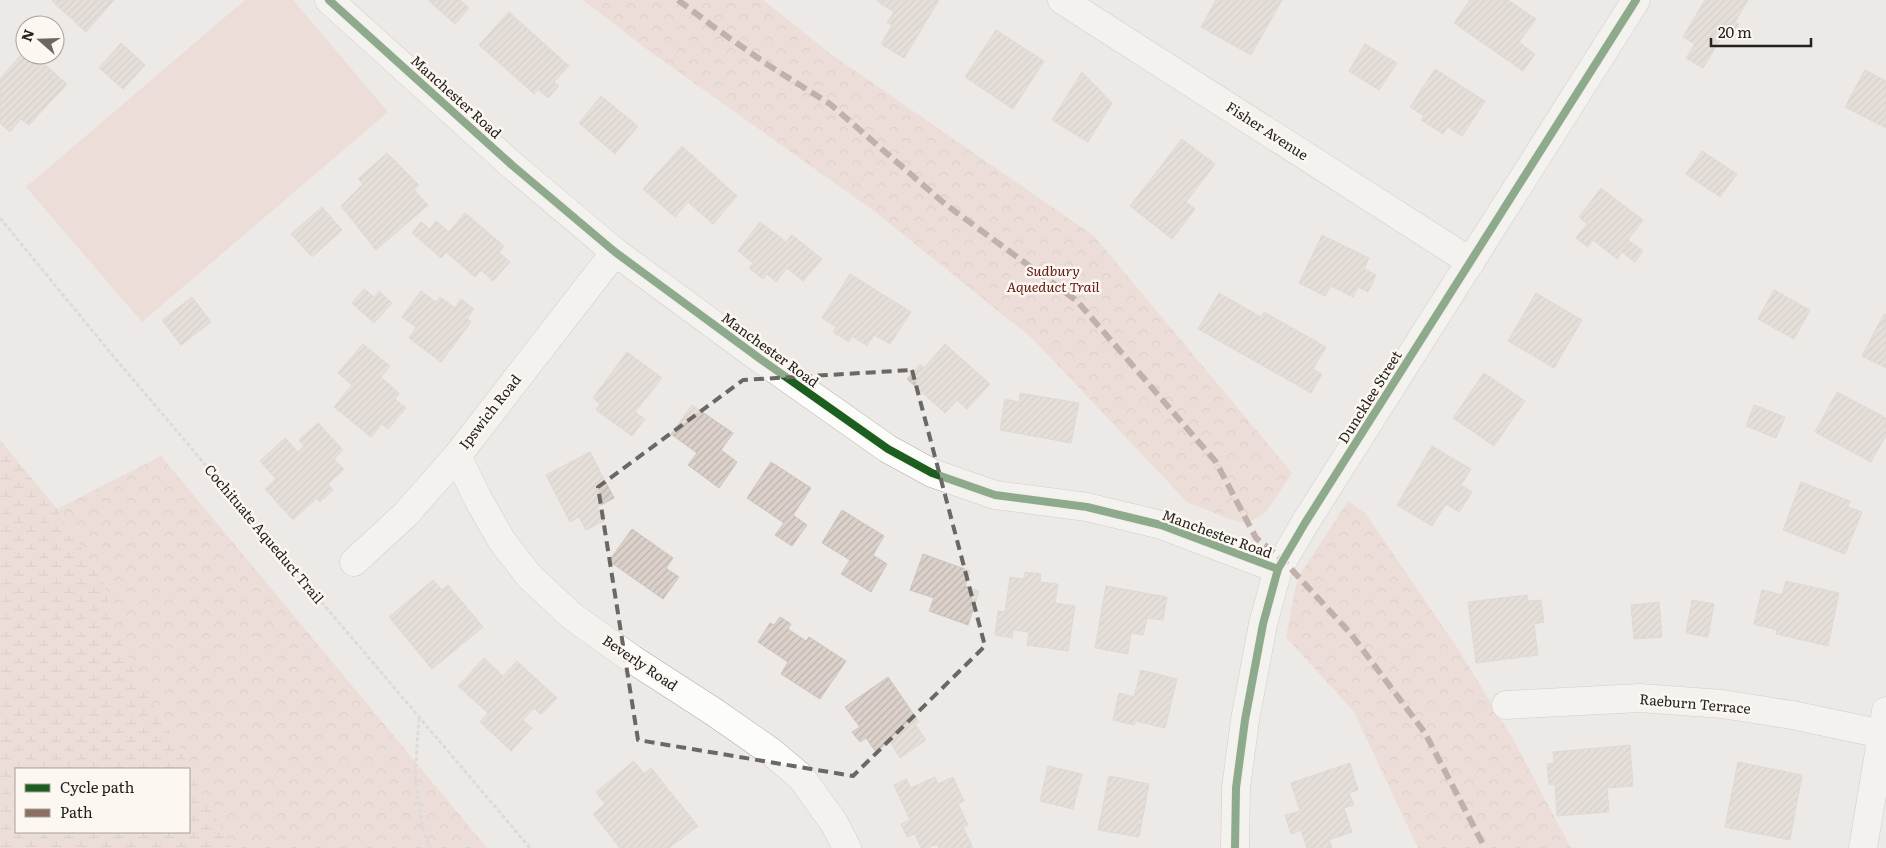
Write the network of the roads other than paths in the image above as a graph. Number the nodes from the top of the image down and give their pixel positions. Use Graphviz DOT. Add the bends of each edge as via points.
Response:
graph roads {
  1 [pos="329,0"];
  2 [pos="1062,0"];
  3 [pos="1636,0"];
  4 [pos="614,252"];
  5 [pos="1471,262"];
  6 [pos="457,456"];
  7 [pos="354,562"];
  8 [pos="1278,569"];
  9 [pos="1506,705"];
  10 [pos="1884,722"];
  11 [pos="1871,842"];
  12 [pos="848,848"];
  13 [pos="1235,848"];
  1 -- 4 [label="street, Manchester Road"];
  2 -- 5 [label="street, Fisher Avenue"];
  3 -- 5 [label="street, Duncklee Street"];
  4 -- 6 [label="street, Ipswich Road"];
  4 -- 8 [label="street, Manchester Road" via="888,449 932,474 995,495 1088,507 1161,526"];
  5 -- 8 [label="street, Duncklee Street"];
  6 -- 7 [label="street, Ipswich Road" via="406,514"];
  6 -- 12 [label="street, Beverly Road" via="502,541 529,576 573,617 789,767 834,822"];
  8 -- 13 [label="street, Duncklee Street" via="1263,624 1245,720 1236,788"];
  9 -- 10 [label="street, Raeburn Terrace" via="1640,698"];
  10 -- 11 [label="street"];
}
